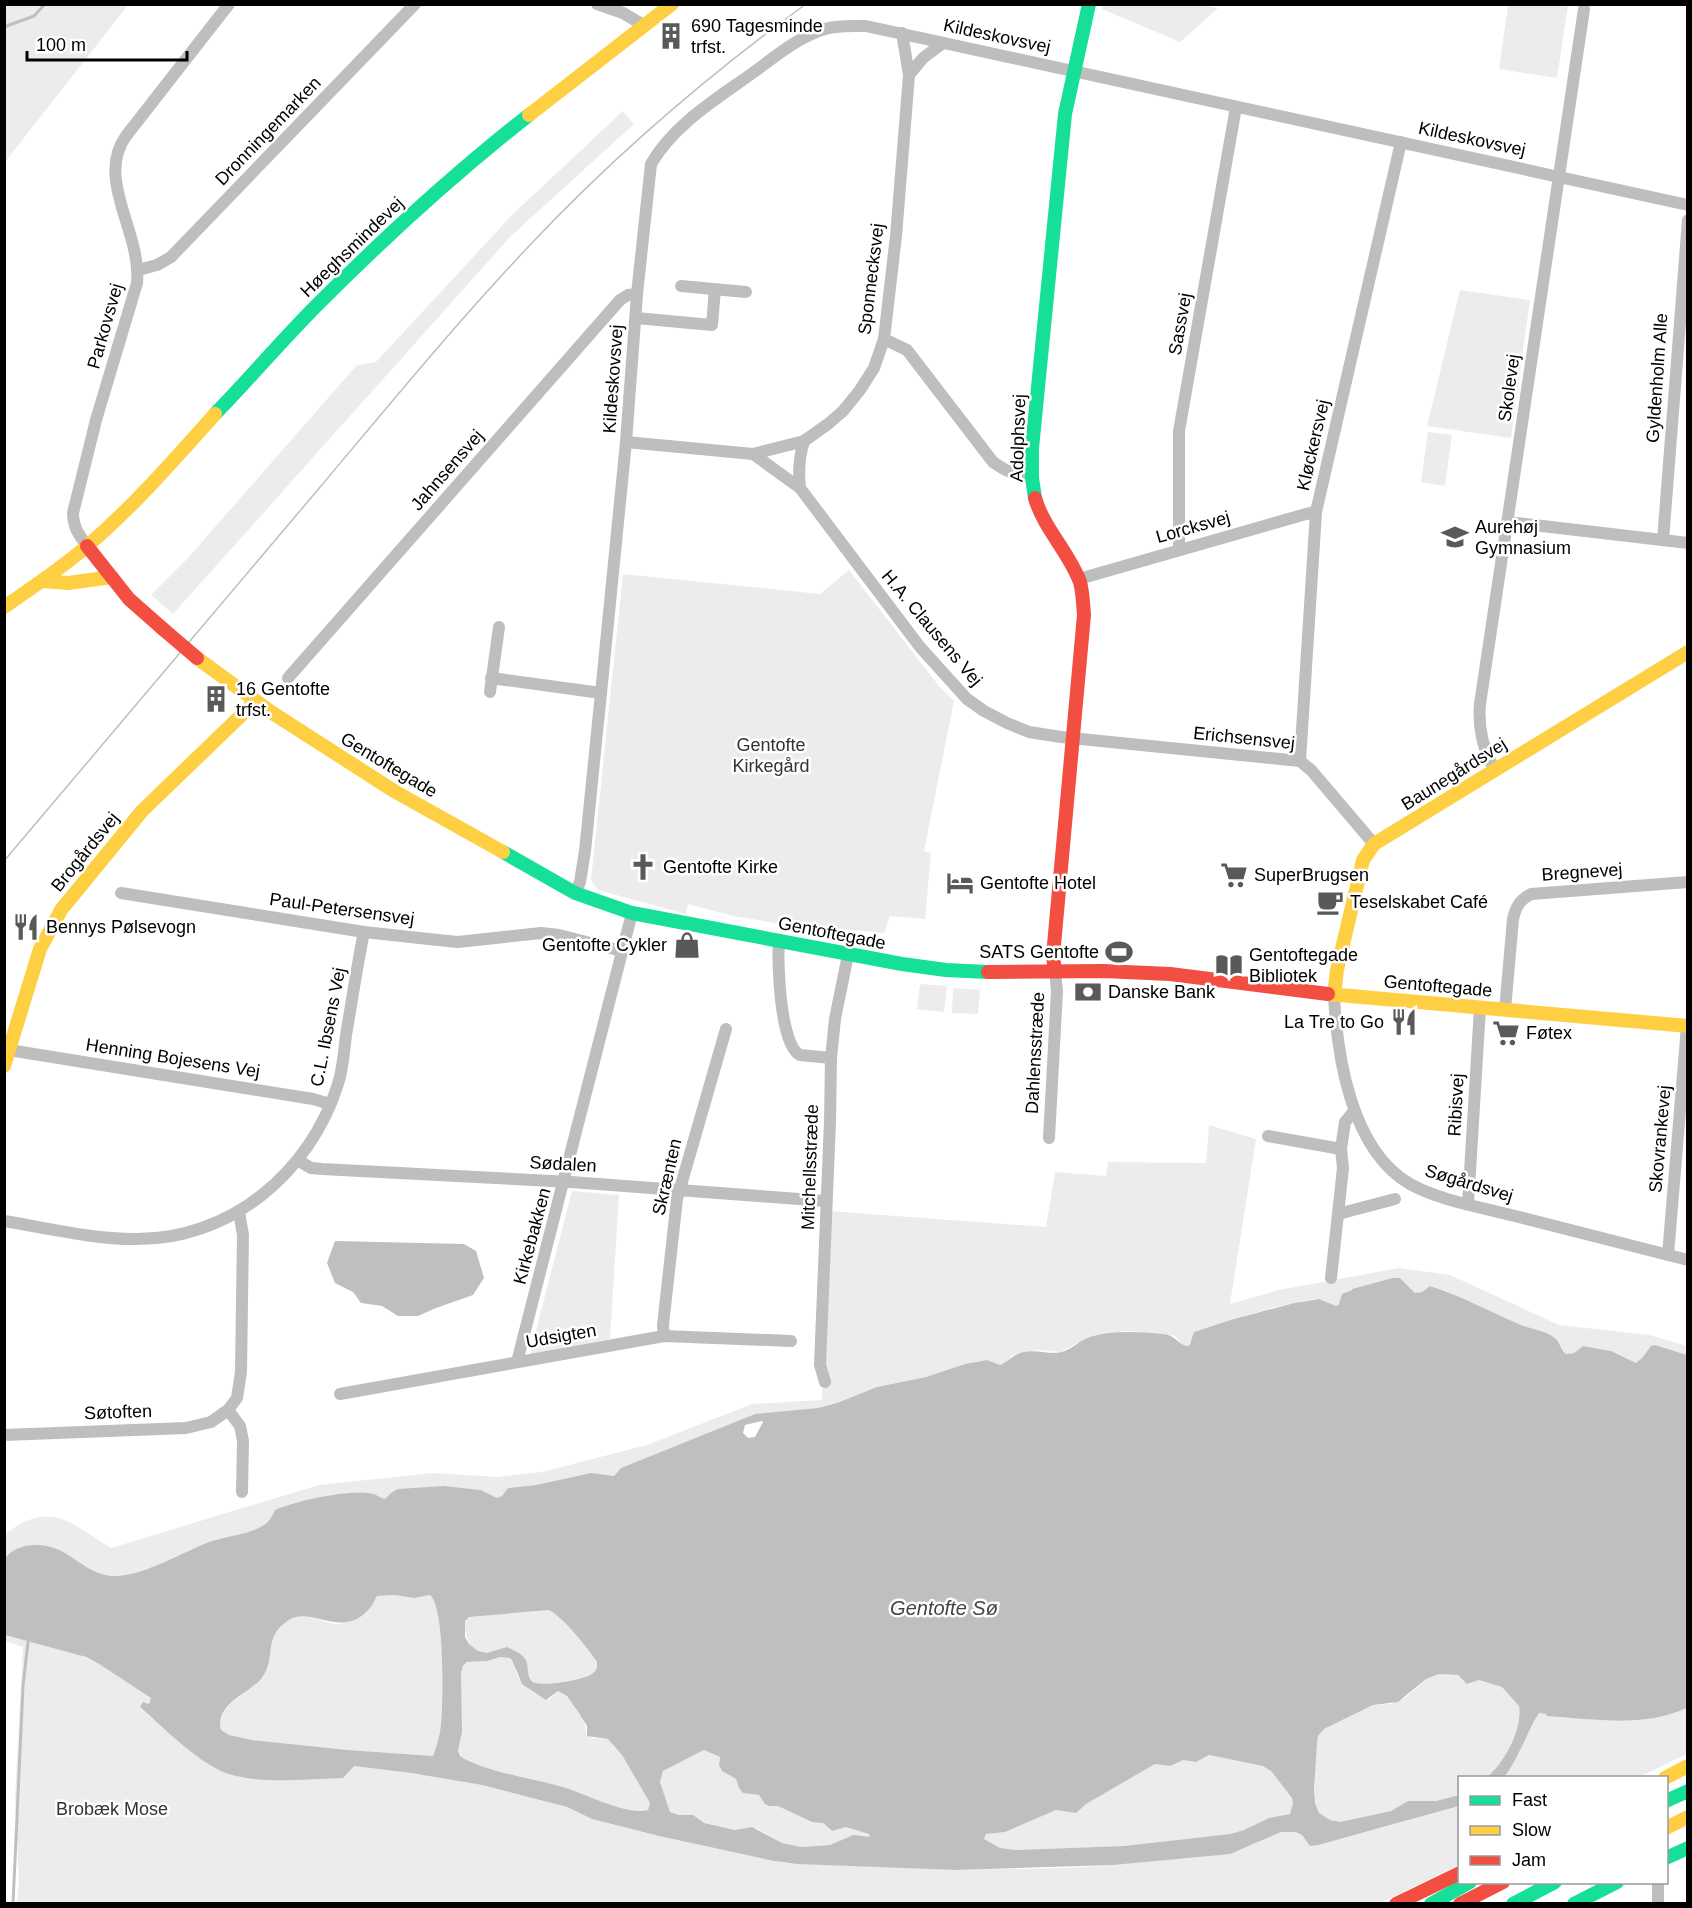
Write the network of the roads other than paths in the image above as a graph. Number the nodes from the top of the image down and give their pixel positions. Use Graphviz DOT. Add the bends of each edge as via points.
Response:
graph roads {
  1 [pos="229,4"];
  2 [pos="416,4"];
  3 [pos="597,4"];
  4 [pos="672,4"];
  5 [pos="1089,4"];
  6 [pos="1584,9"];
  7 [pos="645,26"];
  8 [pos="902,33"];
  9 [pos="943,43"];
  10 [pos="1075,71"];
  11 [pos="909,75"];
  12 [pos="1236,107"];
  13 [pos="1401,142"];
  14 [pos="1557,176"];
  15 [pos="1688,205"];
  16 [pos="1688,220"];
  17 [pos="138,270"];
  18 [pos="681,286"];
  19 [pos="716,289"];
  20 [pos="746,292"];
  21 [pos="637,294"];
  22 [pos="636,318"];
  23 [pos="884,339"];
  24 [pos="804,441"];
  25 [pos="626,442"];
  26 [pos="753,454"];
  27 [pos="1031,475"];
  28 [pos="800,489"];
  29 [pos="1316,513"];
  30 [pos="1508,522"];
  31 [pos="1663,540"];
  32 [pos="1688,543"];
  33 [pos="87,546"];
  34 [pos="1179,550"];
  35 [pos="112,577"];
  36 [pos="1079,579"];
  37 [pos="43,581"];
  38 [pos="4,607"];
  39 [pos="498,627"];
  40 [pos="1688,652"];
  41 [pos="288,678"];
  42 [pos="491,678"];
  43 [pos="489,692"];
  44 [pos="601,693"];
  45 [pos="256,702"];
  46 [pos="1074,738"];
  47 [pos="1300,761"];
  48 [pos="1495,770"];
  49 [pos="1374,844"];
  50 [pos="1688,882"];
  51 [pos="122,893"];
  52 [pos="575,893"];
  53 [pos="632,913"];
  54 [pos="364,932"];
  55 [pos="779,941"];
  56 [pos="622,951"];
  57 [pos="848,955"];
  58 [pos="1055,971"];
  59 [pos="1334,995"];
  60 [pos="1480,1008"];
  61 [pos="1505,1010"];
  62 [pos="1687,1026"];
  63 [pos="726,1029"];
  64 [pos="9,1050"];
  65 [pos="831,1058"];
  66 [pos="4,1066"];
  67 [pos="330,1104"];
  68 [pos="1354,1111"];
  69 [pos="1268,1136"];
  70 [pos="1048,1138"];
  71 [pos="1341,1149"];
  72 [pos="299,1161"];
  73 [pos="565,1182"];
  74 [pos="680,1189"];
  75 [pos="1395,1199"];
  76 [pos="826,1201"];
  77 [pos="1468,1204"];
  78 [pos="239,1212"];
  79 [pos="1338,1214"];
  80 [pos="4,1221"];
  81 [pos="1668,1255"];
  82 [pos="1688,1260"];
  83 [pos="1331,1278"];
  84 [pos="664,1336"];
  85 [pos="791,1341"];
  86 [pos="518,1362"];
  87 [pos="825,1382"];
  88 [pos="340,1394"];
  89 [pos="228,1410"];
  90 [pos="4,1435"];
  91 [pos="242,1492"];
  92 [pos="1688,1766"];
  93 [pos="1668,1776"];
  94 [pos="1688,1791"];
  95 [pos="1668,1801"];
  96 [pos="1688,1818"];
  97 [pos="1668,1827"];
  98 [pos="1688,1848"];
  99 [pos="1668,1857"];
  100 [pos="1458,1874"];
  101 [pos="1466,1884"];
  102 [pos="1499,1884"];
  103 [pos="1551,1884"];
  104 [pos="1613,1884"];
  105 [pos="1658,1884"];
  106 [pos="1396,1904"];
  107 [pos="1431,1904"];
  108 [pos="1460,1904"];
  109 [pos="1513,1904"];
  110 [pos="1574,1904"];
  111 [pos="1658,1904"];
  1 -- 17 [label="street, Parkovsvej" via="116,153 116,187 136,250"];
  2 -- 17 [label="street, Dronningemarken" via="171,257"];
  3 -- 7 [label="street"];
  4 -- 7 [label="main road, Høeghsmindevej"];
  5 -- 10 [label="main road, Adolphsvej"];
  6 -- 14 [label="street, Skolevej"];
  7 -- 33 [label="main road, Høeghsmindevej" via="491,145 419,207 317,305 137,499"];
  8 -- 9 [label="street, Kildeskovsvej"];
  8 -- 11 [label="street, Sponnecksvej"];
  8 -- 21 [label="street, Kildeskovsvej" via="843,25 800,39 704,108 661,148 651,164"];
  9 -- 10 [label="street, Kildeskovsvej"];
  9 -- 11 [label="street"];
  10 -- 12 [label="street, Kildeskovsvej"];
  10 -- 27 [label="main road, Adolphsvej" via="1060,153"];
  11 -- 23 [label="street, Sponnecksvej"];
  12 -- 13 [label="street, Kildeskovsvej"];
  12 -- 34 [label="street, Sassvej" via="1179,431"];
  13 -- 14 [label="street, Kildeskovsvej"];
  13 -- 29 [label="street, Kløckersvej"];
  14 -- 15 [label="street, Kildeskovsvej"];
  14 -- 30 [label="street, Skolevej"];
  16 -- 31 [label="street, Gyldenholm Alle"];
  17 -- 33 [label="street, Parkovsvej" via="73,513 76,530"];
  18 -- 19 [label="street"];
  19 -- 20 [label="street"];
  19 -- 22 [label="street" via="712,325"];
  21 -- 22 [label="street, Kildeskovsvej"];
  21 -- 41 [label="street, Jahnsensvej" via="620,300"];
  22 -- 25 [label="street, Kildeskovsvej"];
  23 -- 24 [label="street, Sponnecksvej" via="874,368 860,390 843,411"];
  23 -- 27 [label="street" via="907,351 918,363 993,462 1008,472"];
  24 -- 26 [label="street, Sponnecksvej"];
  24 -- 28 [label="street" via="799,457"];
  25 -- 26 [label="street"];
  25 -- 44 [label="street, Kildeskovsvej"];
  26 -- 28 [label="street, H.A. Clausens Vej"];
  27 -- 36 [label="main road, Adolphsvej" via="1038,507"];
  28 -- 46 [label="street, H.A. Clausens Vej" via="920,647 967,699 1029,732"];
  29 -- 34 [label="street, Lorcksvej"];
  29 -- 47 [label="street, Kløckersvej"];
  30 -- 31 [label="street"];
  30 -- 48 [label="street, Skolevej" via="1479,714 1487,756"];
  31 -- 32 [label="street"];
  33 -- 35 [label="main road, Gentoftegade"];
  33 -- 37 [label="main road, Høeghsmindevej"];
  34 -- 36 [label="street, Lorcksvej"];
  35 -- 37 [label="main road" via="68,583"];
  35 -- 45 [label="main road, Gentoftegade, bridge" via="129,599 163,629"];
  36 -- 46 [label="main road, Adolphsvej" via="1084,615"];
  37 -- 38 [label="main road, Høeghsmindevej"];
  39 -- 42 [label="street"];
  40 -- 48 [label="main road, Baunegårdsvej"];
  42 -- 43 [label="street"];
  42 -- 44 [label="street"];
  44 -- 52 [label="street, Kildeskovsvej" via="585,851"];
  45 -- 52 [label="main road, Gentoftegade" via="394,791"];
  45 -- 64 [label="main road, Brogårdsvej" via="142,811 62,910 40,949"];
  46 -- 47 [label="street, Erichsensvej"];
  46 -- 58 [label="main road, Adolphsvej" via="1053,956"];
  47 -- 49 [label="street, Erichsensvej"];
  48 -- 49 [label="main road, Baunegårdsvej"];
  49 -- 59 [label="main road" via="1363,860"];
  50 -- 61 [label="street, Bregnevej" via="1531,894 1522,899 1513,919"];
  51 -- 54 [label="street, Paul-Petersensvej"];
  52 -- 53 [label="main road, Gentoftegade"];
  53 -- 55 [label="main road, Gentoftegade"];
  53 -- 56 [label="street, Kirkebakken"];
  54 -- 56 [label="street, Paul-Petersensvej" via="458,942 559,934"];
  54 -- 67 [label="street, C.L. Ibsens Vej" via="338,1083"];
  55 -- 57 [label="main road, Gentoftegade"];
  55 -- 65 [label="street" via="779,989 792,1047 800,1055"];
  56 -- 73 [label="street, Kirkebakken"];
  57 -- 58 [label="main road, Gentoftegade" via="946,970"];
  57 -- 65 [label="street, Mitchellsstræde"];
  58 -- 59 [label="main road, Gentoftegade" via="1170,974"];
  58 -- 70 [label="street, Dahlensstræde"];
  59 -- 60 [label="main road, Gentoftegade"];
  59 -- 68 [label="street, Søgårdsvej" via="1339,1044"];
  60 -- 61 [label="main road, Gentoftegade"];
  60 -- 77 [label="street, Ribisvej"];
  61 -- 62 [label="main road, Gentoftegade"];
  62 -- 81 [label="street, Skovrankevej"];
  63 -- 74 [label="street, Skrænten"];
  64 -- 66 [label="main road, Brogårdsvej"];
  64 -- 67 [label="street, Henning Bojesens Vej"];
  65 -- 76 [label="street, Mitchellsstræde"];
  67 -- 72 [label="street, C.L. Ibsens Vej" via="320,1129"];
  68 -- 71 [label="street" via="1345,1122"];
  68 -- 77 [label="street, Søgårdsvej" via="1380,1156 1408,1183"];
  69 -- 71 [label="street"];
  71 -- 79 [label="street"];
  72 -- 73 [label="street, Sødalen" via="322,1169"];
  72 -- 78 [label="street, C.L. Ibsens Vej"];
  73 -- 74 [label="street, Sødalen"];
  73 -- 86 [label="street, Kirkebakken"];
  74 -- 76 [label="street, Sødalen"];
  74 -- 84 [label="street, Skrænten"];
  75 -- 79 [label="street"];
  76 -- 87 [label="street, Mitchellsstræde" via="820,1365"];
  77 -- 81 [label="street, Søgårdsvej"];
  78 -- 80 [label="street, C.L. Ibsens Vej" via="167,1237 137,1239"];
  78 -- 89 [label="street" via="243,1234 242,1372 237,1398"];
  79 -- 83 [label="street"];
  81 -- 82 [label="street, Søgårdsvej"];
  84 -- 85 [label="street, Udsigten"];
  84 -- 86 [label="street, Udsigten"];
  86 -- 88 [label="street, Udsigten"];
  89 -- 90 [label="street, Søtoften" via="212,1422 186,1428"];
  89 -- 91 [label="street" via="240,1426 243,1441"];
  92 -- 93 [label="main road"];
  94 -- 95 [label="main road"];
  96 -- 97 [label="main road"];
  98 -- 99 [label="main road"];
  100 -- 106 [label="main road"];
  101 -- 107 [label="main road"];
  102 -- 108 [label="main road"];
  103 -- 109 [label="main road"];
  104 -- 110 [label="main road"];
  105 -- 111 [label="street"];
}
